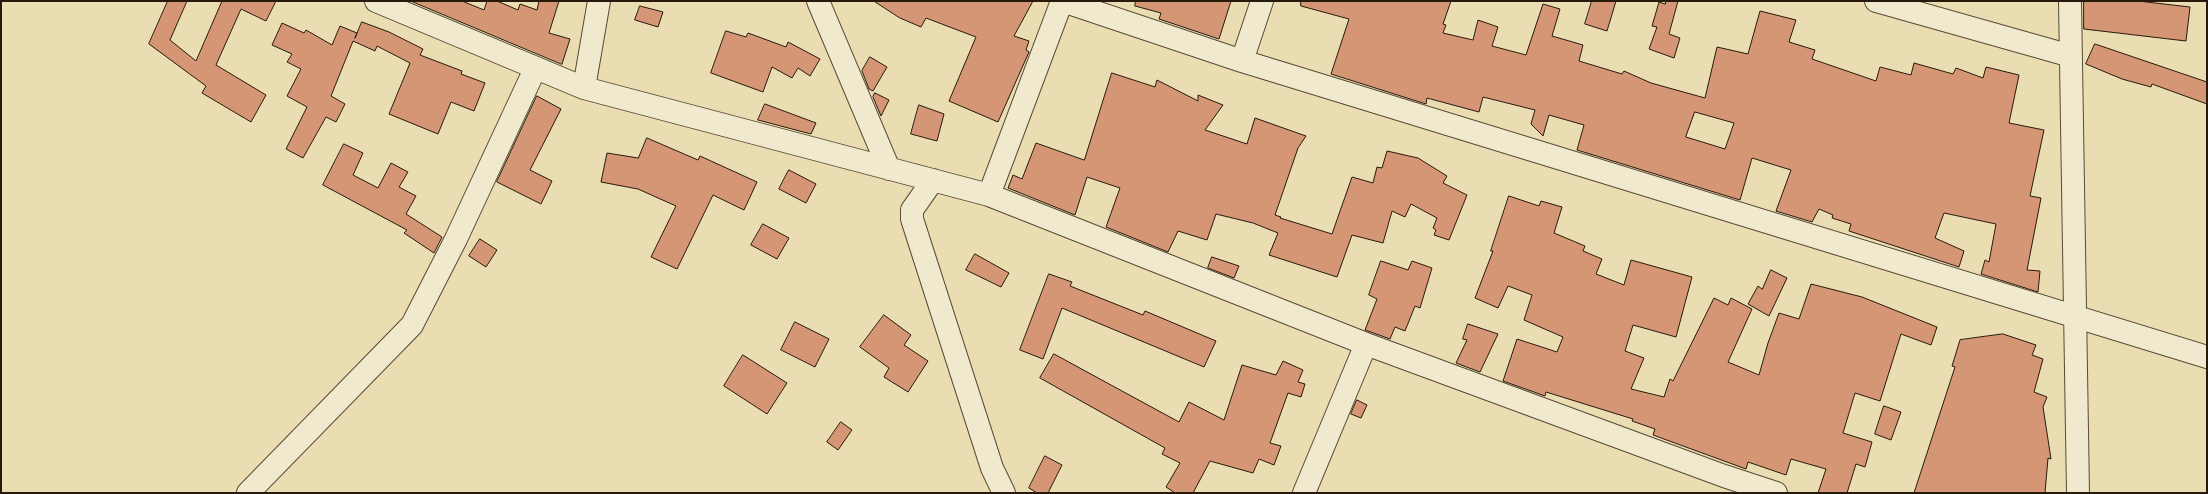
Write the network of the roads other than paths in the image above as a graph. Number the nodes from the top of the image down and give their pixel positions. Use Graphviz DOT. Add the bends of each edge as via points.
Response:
graph roads {
  1 [pos="376,1"];
  2 [pos="599,1"];
  3 [pos="818,1"];
  4 [pos="1062,1"];
  5 [pos="1262,1"];
  6 [pos="1876,1"];
  7 [pos="2070,1"];
  8 [pos="2071,56"];
  9 [pos="1242,61"];
  10 [pos="535,69"];
  11 [pos="584,88"];
  12 [pos="889,169"];
  13 [pos="933,180"];
  14 [pos="988,195"];
  15 [pos="2074,315"];
  16 [pos="1366,344"];
  17 [pos="2207,357"];
  18 [pos="248,493"];
  19 [pos="1004,493"];
  20 [pos="1304,493"];
  21 [pos="1776,493"];
  22 [pos="2078,493"];
  1 -- 10 [label="street"];
  2 -- 11 [label="street"];
  3 -- 12 [label="street"];
  4 -- 9 [label="street"];
  4 -- 14 [label="street"];
  5 -- 9 [label="street"];
  6 -- 8 [label="street"];
  7 -- 8 [label="street"];
  8 -- 15 [label="street"];
  9 -- 15 [label="street"];
  10 -- 11 [label="street"];
  10 -- 18 [label="street" via="412,325"];
  11 -- 12 [label="street"];
  12 -- 13 [label="street"];
  13 -- 14 [label="street"];
  13 -- 19 [label="street" via="912,210 912,219 992,468"];
  14 -- 16 [label="street"];
  15 -- 17 [label="street"];
  15 -- 22 [label="street"];
  16 -- 20 [label="street"];
  16 -- 21 [label="street"];
}
